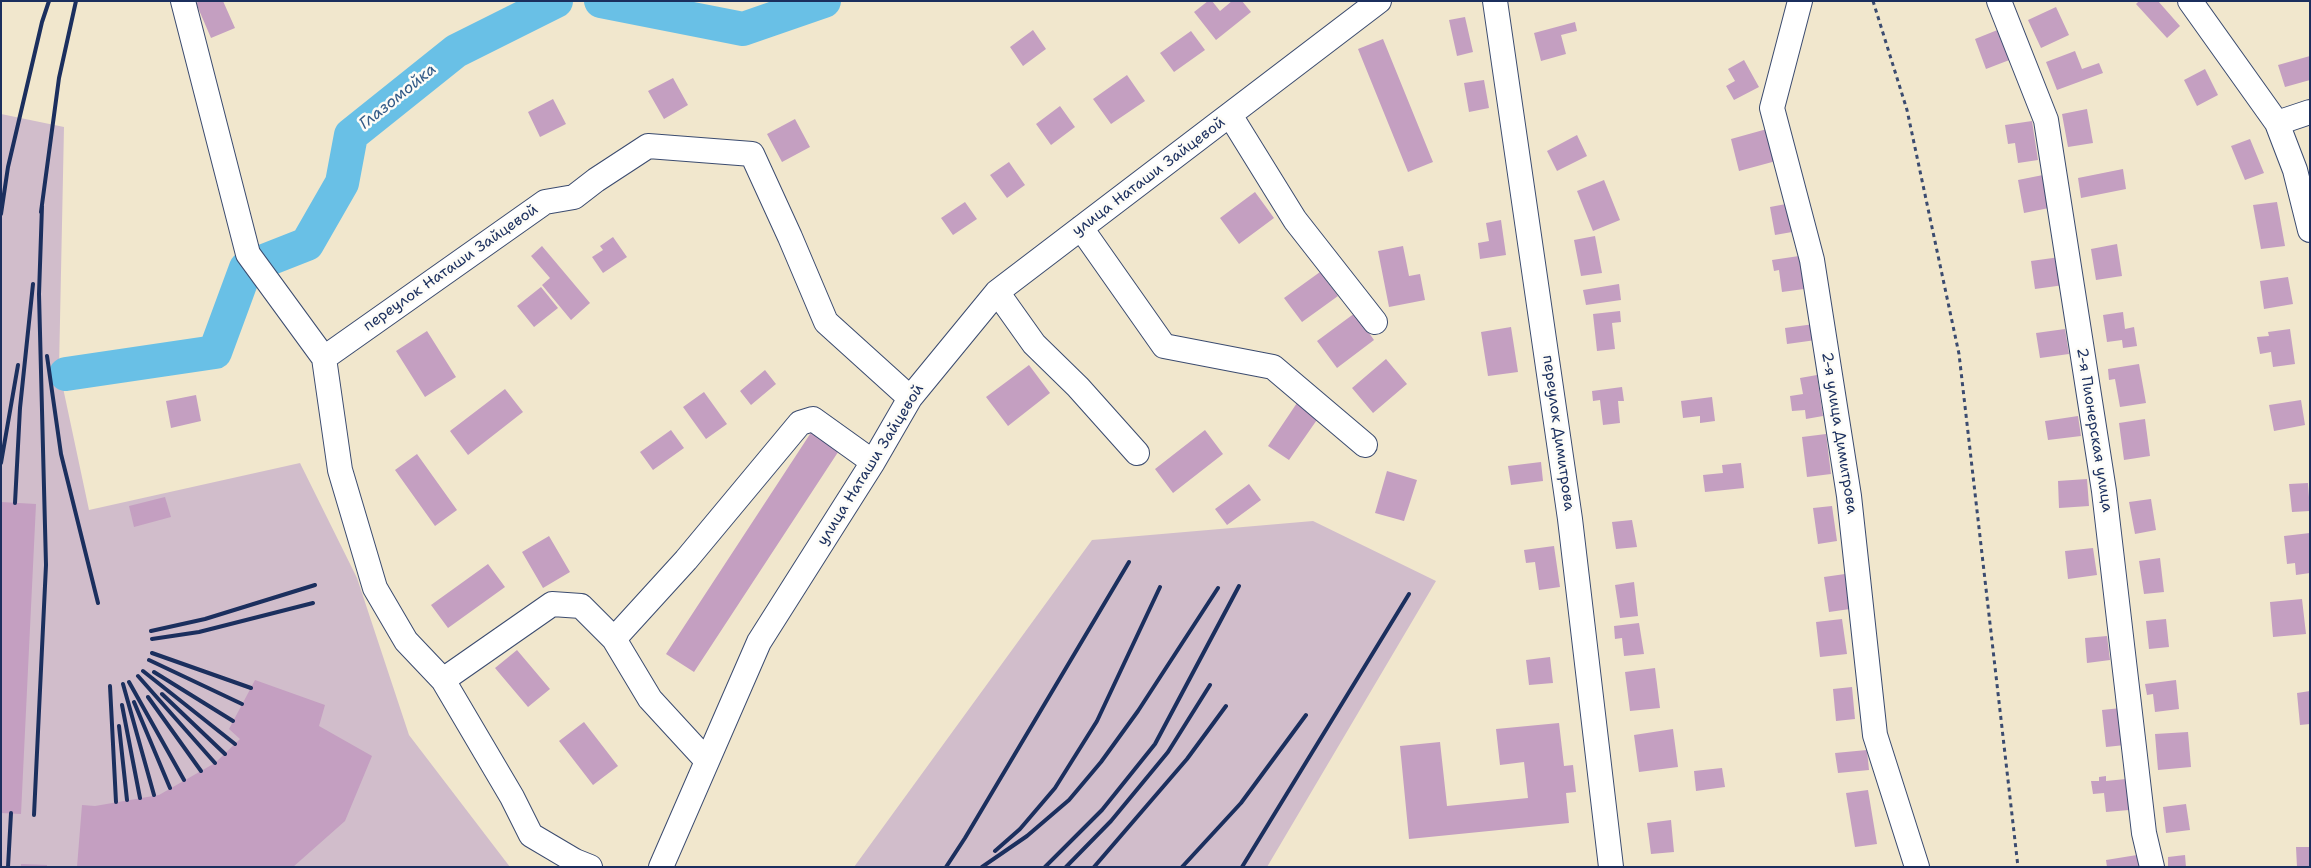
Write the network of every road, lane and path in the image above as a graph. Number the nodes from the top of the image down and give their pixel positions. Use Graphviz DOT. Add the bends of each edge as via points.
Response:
graph roads {
  1 [pos="183,1"];
  2 [pos="1379,1"];
  3 [pos="1496,1"];
  4 [pos="1800,1"];
  5 [pos="1873,1"];
  6 [pos="1999,1"];
  7 [pos="2190,1"];
  8 [pos="2310,112"];
  9 [pos="1230,115"];
  10 [pos="2277,123"];
  11 [pos="1081,228"];
  12 [pos="2310,230"];
  13 [pos="998,292"];
  14 [pos="1375,322"];
  15 [pos="324,358"];
  16 [pos="910,398"];
  17 [pos="1365,445"];
  18 [pos="1137,453"];
  19 [pos="873,462"];
  20 [pos="614,639"];
  21 [pos="444,680"];
  22 [pos="708,761"];
  23 [pos="590,867"];
  24 [pos="661,867"];
  25 [pos="1611,867"];
  26 [pos="1917,867"];
  27 [pos="2018,867"];
  28 [pos="2152,867"];
  1 -- 15 [label="street" via="248,254"];
  2 -- 9 [label="street, улица Наташи Зайцевой"];
  3 -- 25 [label="street, переулок Димитрова" via="1570,519"];
  4 -- 26 [label="street, 2-я улица Димитрова" via="1772,108 1812,260 1849,496 1875,735"];
  5 -- 27 [label="path" via="1907,110 1959,354"];
  6 -- 28 [label="street, 2-я Пионерская улица" via="2046,120 2104,491 2144,833"];
  7 -- 10 [label="street"];
  8 -- 10 [label="street"];
  9 -- 11 [label="street, улица Наташи Зайцевой"];
  9 -- 14 [label="street" via="1295,220"];
  10 -- 12 [label="street" via="2296,170"];
  11 -- 13 [label="street, улица Наташи Зайцевой"];
  11 -- 17 [label="street" via="1164,346 1273,368"];
  13 -- 16 [label="street, улица Наташи Зайцевой"];
  13 -- 18 [label="street" via="1034,344"];
  15 -- 16 [label="street, переулок Наташи Зайцевой" via="545,202 574,198 648,146 752,154 826,322"];
  15 -- 21 [label="street" via="340,470 375,588 406,641"];
  16 -- 19 [label="street, улица Наташи Зайцевой"];
  19 -- 20 [label="street" via="813,420 800,423 686,560"];
  19 -- 22 [label="street, улица Наташи Зайцевой" via="759,642"];
  20 -- 21 [label="street" via="581,606 552,604"];
  20 -- 22 [label="street" via="650,699"];
  21 -- 23 [label="street" via="531,835"];
  22 -- 24 [label="street, улица Наташи Зайцевой"];
}
